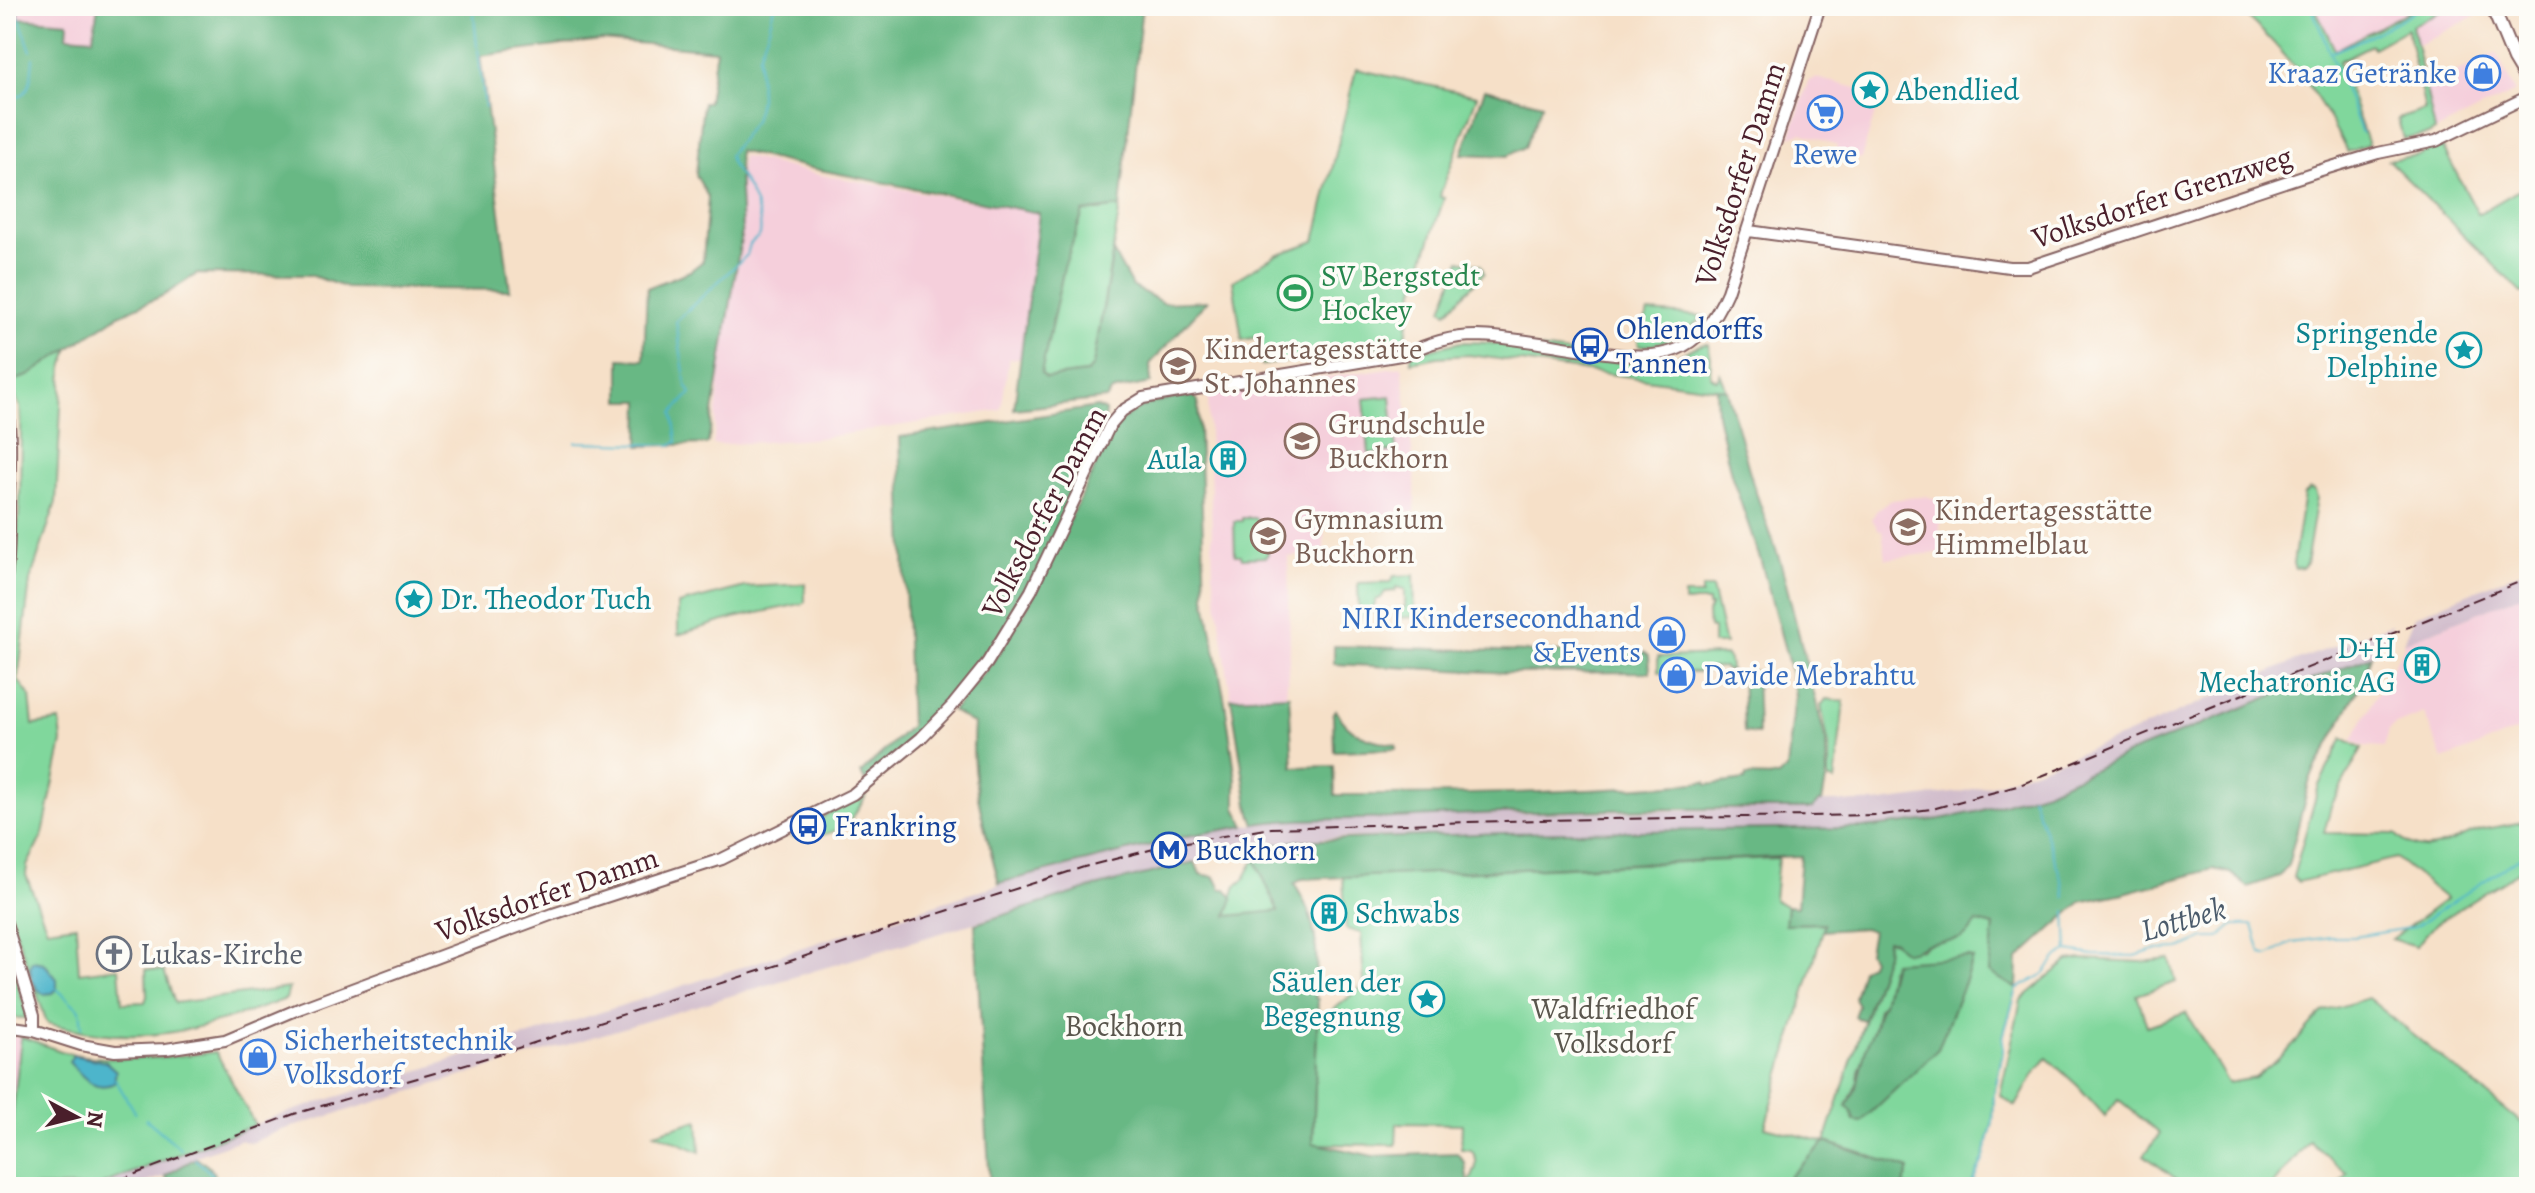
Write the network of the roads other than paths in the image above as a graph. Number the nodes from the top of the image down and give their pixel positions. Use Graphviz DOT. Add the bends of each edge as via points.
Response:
graph roads {
  1 [pos="1820,6"];
  2 [pos="2492,6"];
  3 [pos="2529,84"];
  4 [pos="2529,96"];
  5 [pos="1749,231"];
  6 [pos="6,402"];
  7 [pos="6,578"];
  8 [pos="6,923"];
  9 [pos="6,1026"];
  10 [pos="34,1030"];
  1 -- 5 [label="main road, Volksdorfer Damm"];
  2 -- 3 [label="main road"];
  4 -- 5 [label="main road, Volksdorfer Grenzweg" via="2436,141 2318,171 2028,267"];
  5 -- 10 [label="main road, Volksdorfer Damm" via="1718,312 1697,336 1671,352 1642,357 1461,337 1407,354 1136,401 1107,430 1031,591 987,663 953,705 853,794 722,859 553,914 225,1040 127,1051 95,1049"];
  6 -- 7 [label="main road"];
  8 -- 10 [label="main road"];
  9 -- 10 [label="main road, Volksdorfer Damm"];
}
